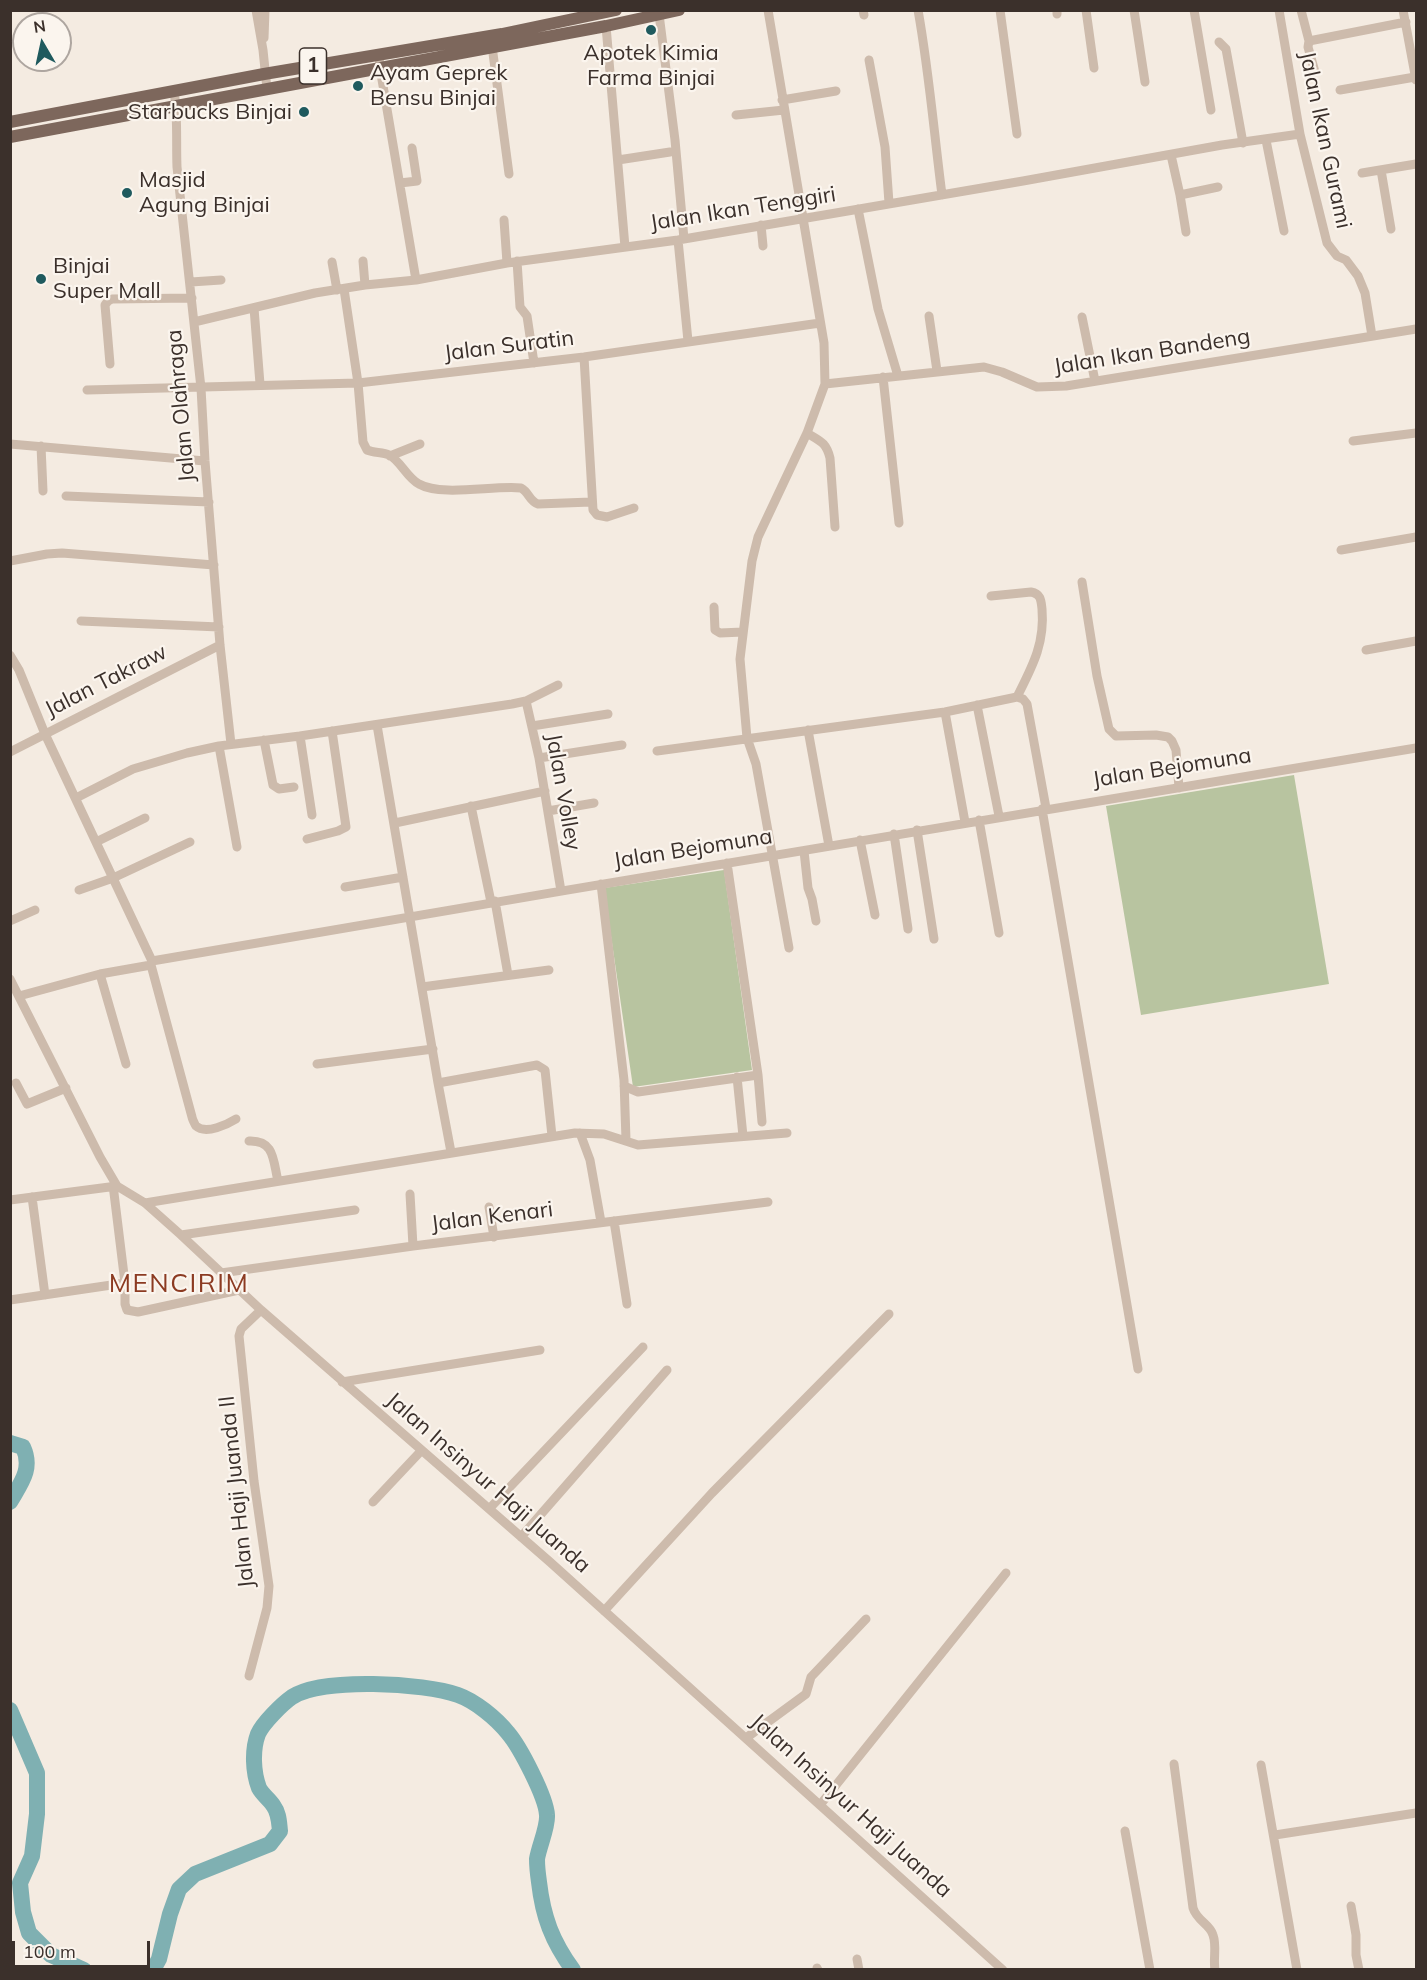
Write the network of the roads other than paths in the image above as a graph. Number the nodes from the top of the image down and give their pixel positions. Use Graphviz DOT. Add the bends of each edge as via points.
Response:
graph roads {
  1 [pos="256,10"];
  2 [pos="265,10"];
  3 [pos="616,10"];
  4 [pos="679,10"];
  5 [pos="768,10"];
  6 [pos="918,10"];
  7 [pos="1000,10"];
  8 [pos="1086,10"];
  9 [pos="1134,10"];
  10 [pos="1194,10"];
  11 [pos="1279,10"];
  12 [pos="1301,10"];
  13 [pos="1403,10"];
  14 [pos="659,14"];
  15 [pos="1406,22"];
  16 [pos="606,26"];
  17 [pos="1309,41"];
  18 [pos="1219,42"];
  19 [pos="492,46"];
  20 [pos="263,50"];
  21 [pos="380,55"];
  22 [pos="869,60"];
  23 [pos="380,68"];
  24 [pos="1094,68"];
  25 [pos="1315,72"];
  26 [pos="264,74"];
  27 [pos="1416,80"];
  28 [pos="1146,82"];
  29 [pos="267,89"];
  30 [pos="1340,90"];
  31 [pos="174,91"];
  32 [pos="836,91"];
  33 [pos="783,105"];
  34 [pos="177,106"];
  35 [pos="1211,110"];
  36 [pos="736,115"];
  37 [pos="10,122"];
  38 [pos="1017,134"];
  39 [pos="1300,134"];
  40 [pos="10,137"];
  41 [pos="1266,140"];
  42 [pos="1243,142"];
  43 [pos="412,148"];
  44 [pos="670,152"];
  45 [pos="1171,155"];
  46 [pos="618,160"];
  47 [pos="1416,164"];
  48 [pos="1381,170"];
  49 [pos="1362,173"];
  50 [pos="508,174"];
  51 [pos="400,183"];
  52 [pos="1218,187"];
  53 [pos="942,195"];
  54 [pos="1180,195"];
  55 [pos="889,203"];
  56 [pos="858,209"];
  57 [pos="803,218"];
  58 [pos="504,220"];
  59 [pos="761,225"];
  60 [pos="1390,229"];
  61 [pos="1284,231"];
  62 [pos="1186,232"];
  63 [pos="681,240"];
  64 [pos="763,246"];
  65 [pos="625,247"];
  66 [pos="332,261"];
  67 [pos="363,261"];
  68 [pos="512,262"];
  69 [pos="221,280"];
  70 [pos="416,280"];
  71 [pos="191,282"];
  72 [pos="365,285"];
  73 [pos="341,289"];
  74 [pos="192,298"];
  75 [pos="254,308"];
  76 [pos="929,316"];
  77 [pos="1082,317"];
  78 [pos="194,322"];
  79 [pos="820,323"];
  80 [pos="1416,329"];
  81 [pos="1372,336"];
  82 [pos="688,341"];
  83 [pos="584,357"];
  84 [pos="534,363"];
  85 [pos="110,364"];
  86 [pos="938,371"];
  87 [pos="898,376"];
  88 [pos="882,377"];
  89 [pos="1095,381"];
  90 [pos="358,382"];
  91 [pos="260,384"];
  92 [pos="825,384"];
  93 [pos="201,388"];
  94 [pos="87,390"];
  95 [pos="807,433"];
  96 [pos="1416,433"];
  97 [pos="1353,441"];
  98 [pos="10,444"];
  99 [pos="420,444"];
  100 [pos="41,446"];
  101 [pos="390,456"];
  102 [pos="205,461"];
  103 [pos="43,491"];
  104 [pos="66,496"];
  105 [pos="208,502"];
  106 [pos="591,502"];
  107 [pos="634,508"];
  108 [pos="899,523"];
  109 [pos="834,527"];
  110 [pos="1416,537"];
  111 [pos="1341,550"];
  112 [pos="10,561"];
  113 [pos="214,565"];
  114 [pos="1082,582"];
  115 [pos="991,596"];
  116 [pos="714,607"];
  117 [pos="81,621"];
  118 [pos="219,627"];
  119 [pos="742,632"];
  120 [pos="1416,641"];
  121 [pos="220,645"];
  122 [pos="1366,650"];
  123 [pos="10,655"];
  124 [pos="15,672"];
  125 [pos="558,685"];
  126 [pos="1017,697"];
  127 [pos="526,701"];
  128 [pos="976,705"];
  129 [pos="945,712"];
  130 [pos="608,714"];
  131 [pos="377,724"];
  132 [pos="532,726"];
  133 [pos="808,730"];
  134 [pos="332,731"];
  135 [pos="45,734"];
  136 [pos="300,736"];
  137 [pos="747,738"];
  138 [pos="264,740"];
  139 [pos="231,744"];
  140 [pos="622,745"];
  141 [pos="219,746"];
  142 [pos="1416,748"];
  143 [pos="657,751"];
  144 [pos="10,752"];
  145 [pos="539,758"];
  146 [pos="294,787"];
  147 [pos="1179,788"];
  148 [pos="545,792"];
  149 [pos="76,798"];
  150 [pos="594,802"];
  151 [pos="471,806"];
  152 [pos="1044,809"];
  153 [pos="548,811"];
  154 [pos="312,815"];
  155 [pos="999,816"];
  156 [pos="145,818"];
  157 [pos="979,820"];
  158 [pos="965,822"];
  159 [pos="395,823"];
  160 [pos="917,830"];
  161 [pos="894,834"];
  162 [pos="307,839"];
  163 [pos="860,840"];
  164 [pos="96,842"];
  165 [pos="190,842"];
  166 [pos="829,846"];
  167 [pos="237,847"];
  168 [pos="804,851"];
  169 [pos="773,855"];
  170 [pos="727,863"];
  171 [pos="403,877"];
  172 [pos="113,878"];
  173 [pos="601,884"];
  174 [pos="345,887"];
  175 [pos="79,890"];
  176 [pos="561,891"];
  177 [pos="493,901"];
  178 [pos="35,910"];
  179 [pos="875,915"];
  180 [pos="409,916"];
  181 [pos="10,921"];
  182 [pos="816,921"];
  183 [pos="908,929"];
  184 [pos="999,933"];
  185 [pos="934,939"];
  186 [pos="789,948"];
  187 [pos="152,963"];
  188 [pos="549,970"];
  189 [pos="100,974"];
  190 [pos="508,975"];
  191 [pos="10,979"];
  192 [pos="422,987"];
  193 [pos="19,996"];
  194 [pos="433,1049"];
  195 [pos="126,1064"];
  196 [pos="317,1064"];
  197 [pos="758,1075"];
  198 [pos="737,1077"];
  199 [pos="16,1083"];
  200 [pos="438,1083"];
  201 [pos="624,1086"];
  202 [pos="66,1088"];
  203 [pos="236,1119"];
  204 [pos="762,1122"];
  205 [pos="580,1132"];
  206 [pos="788,1133"];
  207 [pos="552,1136"];
  208 [pos="743,1136"];
  209 [pos="627,1140"];
  210 [pos="249,1141"];
  211 [pos="451,1152"];
  212 [pos="278,1181"];
  213 [pos="115,1185"];
  214 [pos="410,1194"];
  215 [pos="32,1197"];
  216 [pos="10,1200"];
  217 [pos="768,1202"];
  218 [pos="145,1203"];
  219 [pos="489,1207"];
  220 [pos="355,1210"];
  221 [pos="614,1221"];
  222 [pos="601,1222"];
  223 [pos="181,1235"];
  224 [pos="494,1237"];
  225 [pos="413,1246"];
  226 [pos="220,1273"];
  227 [pos="125,1283"];
  228 [pos="239,1290"];
  229 [pos="45,1295"];
  230 [pos="10,1300"];
  231 [pos="627,1304"];
  232 [pos="261,1310"];
  233 [pos="890,1314"];
  234 [pos="643,1347"];
  235 [pos="540,1350"];
  236 [pos="1138,1369"];
  237 [pos="667,1370"];
  238 [pos="342,1382"];
  239 [pos="421,1451"];
  240 [pos="373,1502"];
  241 [pos="489,1509"];
  242 [pos="521,1537"];
  243 [pos="1006,1573"];
  244 [pos="604,1611"];
  245 [pos="866,1619"];
  246 [pos="249,1676"];
  247 [pos="746,1738"];
  248 [pos="1173,1764"];
  249 [pos="1261,1765"];
  250 [pos="820,1804"];
  251 [pos="1416,1813"];
  252 [pos="1125,1831"];
  253 [pos="1275,1835"];
  254 [pos="1351,1906"];
  255 [pos="857,1959"];
  256 [pos="859,1970"];
  257 [pos="1003,1970"];
  258 [pos="1150,1970"];
  259 [pos="1215,1970"];
  260 [pos="1297,1970"];
  261 [pos="1359,1970"];
  1 -- 20 [label="street"];
  2 -- 20 [label="street"];
  3 -- 21 [label="main road, 1"];
  4 -- 14 [label="main road, 1"];
  5 -- 33 [label="street"];
  6 -- 53 [label="street"];
  7 -- 38 [label="street"];
  8 -- 24 [label="street"];
  9 -- 28 [label="street"];
  10 -- 35 [label="street"];
  11 -- 39 [label="street, Jalan Ikan Gurami"];
  12 -- 17 [label="street"];
  13 -- 15 [label="street"];
  14 -- 16 [label="main road, 1"];
  14 -- 63 [label="street" via="675,140"];
  15 -- 17 [label="street"];
  15 -- 27 [label="street"];
  16 -- 19 [label="main road, 1"];
  16 -- 46 [label="street"];
  17 -- 25 [label="street"];
  18 -- 42 [label="street" via="1226,50"];
  19 -- 23 [label="main road, 1"];
  19 -- 50 [label="street"];
  20 -- 26 [label="street"];
  21 -- 23 [label="street"];
  21 -- 26 [label="main road, 1"];
  22 -- 55 [label="street" via="885,147"];
  23 -- 29 [label="main road, 1"];
  23 -- 51 [label="street"];
  26 -- 29 [label="street"];
  26 -- 31 [label="main road, 1"];
  27 -- 30 [label="street"];
  29 -- 34 [label="main road, 1"];
  31 -- 34 [label="street, Jalan Olahraga"];
  31 -- 37 [label="main road, 1"];
  32 -- 33 [label="street"];
  33 -- 36 [label="street"];
  33 -- 57 [label="street"];
  34 -- 40 [label="main road, 1"];
  34 -- 71 [label="street, Jalan Olahraga" via="177,167"];
  39 -- 41 [label="street, Jalan Ikan Tenggiri"];
  39 -- 81 [label="street, Jalan Ikan Gurami" via="1327,243 1358,276"];
  41 -- 42 [label="street, Jalan Ikan Tenggiri"];
  41 -- 61 [label="street"];
  42 -- 45 [label="street, Jalan Ikan Tenggiri"];
  43 -- 51 [label="street" via="417,181"];
  44 -- 46 [label="street"];
  45 -- 53 [label="street, Jalan Ikan Tenggiri"];
  45 -- 54 [label="street"];
  46 -- 65 [label="street"];
  47 -- 48 [label="street"];
  48 -- 49 [label="street"];
  48 -- 60 [label="street"];
  51 -- 70 [label="street"];
  52 -- 54 [label="street"];
  53 -- 55 [label="street, Jalan Ikan Tenggiri"];
  54 -- 62 [label="street"];
  55 -- 56 [label="street, Jalan Ikan Tenggiri"];
  56 -- 57 [label="street, Jalan Ikan Tenggiri"];
  56 -- 87 [label="street" via="878,309"];
  57 -- 59 [label="street, Jalan Ikan Tenggiri"];
  57 -- 79 [label="street"];
  58 -- 68 [label="street"];
  59 -- 63 [label="street, Jalan Ikan Tenggiri"];
  59 -- 64 [label="street"];
  63 -- 65 [label="street, Jalan Ikan Tenggiri"];
  63 -- 82 [label="street"];
  65 -- 68 [label="street, Jalan Ikan Tenggiri"];
  66 -- 73 [label="street"];
  67 -- 72 [label="street"];
  68 -- 70 [label="street, Jalan Ikan Tenggiri"];
  68 -- 84 [label="street" via="520,307 527,316"];
  69 -- 71 [label="street"];
  70 -- 72 [label="street, Jalan Ikan Tenggiri"];
  71 -- 74 [label="street, Jalan Olahraga"];
  72 -- 73 [label="street, Jalan Ikan Tenggiri"];
  73 -- 75 [label="street, Jalan Ikan Tenggiri"];
  73 -- 90 [label="street"];
  74 -- 78 [label="street, Jalan Olahraga"];
  74 -- 85 [label="street" via="108,301 105,305"];
  75 -- 78 [label="street, Jalan Ikan Tenggiri"];
  75 -- 91 [label="street"];
  76 -- 86 [label="street"];
  77 -- 89 [label="street"];
  78 -- 93 [label="street, Jalan Olahraga"];
  79 -- 82 [label="street, Jalan Suratin"];
  79 -- 92 [label="street"];
  80 -- 81 [label="street, Jalan Ikan Bandeng"];
  81 -- 89 [label="street, Jalan Ikan Bandeng"];
  82 -- 83 [label="street, Jalan Suratin"];
  83 -- 84 [label="street, Jalan Suratin"];
  83 -- 106 [label="street"];
  84 -- 90 [label="street, Jalan Suratin"];
  86 -- 87 [label="street, Jalan Ikan Bandeng"];
  86 -- 89 [label="street, Jalan Ikan Bandeng" via="984,368 1044,388"];
  87 -- 88 [label="street, Jalan Ikan Bandeng"];
  88 -- 92 [label="street, Jalan Ikan Bandeng"];
  88 -- 108 [label="street"];
  90 -- 91 [label="street, Jalan Suratin"];
  90 -- 101 [label="street" via="364,447"];
  91 -- 93 [label="street, Jalan Suratin"];
  92 -- 95 [label="street"];
  93 -- 94 [label="street, Jalan Suratin"];
  93 -- 102 [label="street, Jalan Olahraga"];
  95 -- 109 [label="street" via="828,448"];
  95 -- 119 [label="street" via="758,537"];
  96 -- 97 [label="street"];
  98 -- 100 [label="street"];
  99 -- 101 [label="street"];
  100 -- 102 [label="street"];
  100 -- 103 [label="street"];
  101 -- 106 [label="street" via="411,478 430,488 521,488 538,504"];
  102 -- 105 [label="street, Jalan Olahraga"];
  104 -- 105 [label="street"];
  105 -- 113 [label="street, Jalan Olahraga"];
  106 -- 107 [label="street" via="601,517"];
  110 -- 111 [label="street"];
  112 -- 113 [label="street" via="62,553"];
  113 -- 118 [label="street, Jalan Olahraga"];
  114 -- 147 [label="street" via="1109,729 1116,736 1168,737 1176,750"];
  115 -- 126 [label="street" via="1031,592 1041,597 1042,640"];
  116 -- 119 [label="street" via="715,630"];
  117 -- 118 [label="street"];
  118 -- 121 [label="street, Jalan Olahraga"];
  119 -- 137 [label="street" via="740,659"];
  120 -- 122 [label="street"];
  121 -- 135 [label="street, Jalan Takraw"];
  121 -- 139 [label="street"];
  123 -- 124 [label="street"];
  124 -- 135 [label="street"];
  125 -- 127 [label="street"];
  126 -- 128 [label="street"];
  126 -- 152 [label="street" via="1027,704"];
  127 -- 131 [label="street"];
  127 -- 132 [label="street, Jalan Volley"];
  128 -- 129 [label="street"];
  128 -- 155 [label="street"];
  129 -- 133 [label="street"];
  129 -- 158 [label="street"];
  130 -- 132 [label="street"];
  131 -- 134 [label="street"];
  131 -- 159 [label="street"];
  132 -- 145 [label="street, Jalan Volley"];
  133 -- 137 [label="street"];
  133 -- 166 [label="street"];
  134 -- 136 [label="street"];
  134 -- 162 [label="street" via="346,827"];
  135 -- 144 [label="street, Jalan Takraw"];
  135 -- 149 [label="street"];
  136 -- 138 [label="street"];
  136 -- 154 [label="street"];
  137 -- 143 [label="street"];
  137 -- 169 [label="street" via="756,764"];
  138 -- 139 [label="street"];
  138 -- 146 [label="street" via="273,785 279,789"];
  139 -- 141 [label="street"];
  140 -- 145 [label="street"];
  141 -- 149 [label="street" via="133,769"];
  141 -- 167 [label="street"];
  142 -- 147 [label="street, Jalan Bejomuna"];
  145 -- 148 [label="street, Jalan Volley"];
  147 -- 152 [label="street, Jalan Bejomuna"];
  148 -- 151 [label="street"];
  148 -- 153 [label="street, Jalan Volley"];
  149 -- 164 [label="street"];
  150 -- 153 [label="street"];
  151 -- 159 [label="street"];
  151 -- 177 [label="street"];
  152 -- 155 [label="street, Jalan Bejomuna"];
  152 -- 236 [label="street"];
  153 -- 176 [label="street, Jalan Volley"];
  155 -- 157 [label="street, Jalan Bejomuna"];
  156 -- 164 [label="street"];
  157 -- 158 [label="street, Jalan Bejomuna"];
  157 -- 184 [label="street"];
  158 -- 160 [label="street, Jalan Bejomuna"];
  159 -- 171 [label="street"];
  160 -- 161 [label="street, Jalan Bejomuna"];
  160 -- 185 [label="street"];
  161 -- 163 [label="street, Jalan Bejomuna"];
  161 -- 183 [label="street"];
  163 -- 166 [label="street, Jalan Bejomuna"];
  163 -- 179 [label="street"];
  164 -- 172 [label="street"];
  165 -- 172 [label="street"];
  166 -- 168 [label="street, Jalan Bejomuna"];
  168 -- 169 [label="street, Jalan Bejomuna"];
  168 -- 182 [label="street"];
  169 -- 170 [label="street, Jalan Bejomuna"];
  169 -- 186 [label="street"];
  170 -- 173 [label="street, Jalan Bejomuna"];
  170 -- 197 [label="street"];
  171 -- 174 [label="street"];
  171 -- 180 [label="street"];
  172 -- 175 [label="street"];
  172 -- 187 [label="street"];
  173 -- 176 [label="street, Jalan Bejomuna"];
  173 -- 201 [label="street"];
  176 -- 177 [label="street, Jalan Bejomuna"];
  177 -- 180 [label="street, Jalan Bejomuna"];
  177 -- 190 [label="street"];
  178 -- 181 [label="street"];
  180 -- 187 [label="street, Jalan Bejomuna"];
  180 -- 192 [label="street"];
  187 -- 189 [label="street, Jalan Bejomuna"];
  187 -- 203 [label="street" via="196,1126 207,1129"];
  188 -- 190 [label="street"];
  189 -- 193 [label="street, Jalan Bejomuna"];
  189 -- 195 [label="street"];
  190 -- 192 [label="street"];
  191 -- 193 [label="street, Jalan Insinyur Haji Juanda"];
  192 -- 194 [label="street"];
  193 -- 202 [label="street, Jalan Insinyur Haji Juanda"];
  194 -- 196 [label="street"];
  194 -- 200 [label="street"];
  197 -- 198 [label="street"];
  197 -- 204 [label="street"];
  198 -- 201 [label="street" via="638,1092"];
  198 -- 208 [label="street"];
  199 -- 202 [label="street" via="27,1104"];
  200 -- 207 [label="street" via="542,1066"];
  200 -- 211 [label="street"];
  201 -- 209 [label="street"];
  202 -- 213 [label="street, Jalan Insinyur Haji Juanda"];
  205 -- 207 [label="street"];
  205 -- 209 [label="street"];
  205 -- 222 [label="street" via="590,1160"];
  206 -- 208 [label="street"];
  207 -- 211 [label="street"];
  208 -- 209 [label="street" via="638,1144"];
  210 -- 212 [label="street" via="258,1140 268,1147"];
  211 -- 212 [label="street"];
  212 -- 218 [label="street"];
  213 -- 215 [label="street"];
  213 -- 218 [label="street, Jalan Insinyur Haji Juanda"];
  213 -- 227 [label="street"];
  214 -- 225 [label="street"];
  215 -- 216 [label="street"];
  215 -- 229 [label="street"];
  217 -- 221 [label="street, Jalan Kenari"];
  218 -- 223 [label="street, Jalan Insinyur Haji Juanda"];
  219 -- 224 [label="street"];
  220 -- 223 [label="street"];
  221 -- 222 [label="street, Jalan Kenari"];
  221 -- 231 [label="street"];
  222 -- 224 [label="street, Jalan Kenari"];
  223 -- 226 [label="street, Jalan Insinyur Haji Juanda"];
  224 -- 225 [label="street, Jalan Kenari"];
  225 -- 226 [label="street, Jalan Kenari"];
  226 -- 228 [label="street, Jalan Insinyur Haji Juanda"];
  227 -- 228 [label="street" via="125,1304 132,1312"];
  227 -- 229 [label="street"];
  228 -- 232 [label="street, Jalan Insinyur Haji Juanda"];
  229 -- 230 [label="street"];
  232 -- 238 [label="street, Jalan Insinyur Haji Juanda"];
  232 -- 246 [label="street, Jalan Haji Juanda II" via="239,1336 269,1586"];
  233 -- 244 [label="street" via="732,1473"];
  234 -- 241 [label="street"];
  235 -- 238 [label="street"];
  237 -- 242 [label="street"];
  238 -- 239 [label="street, Jalan Insinyur Haji Juanda"];
  239 -- 240 [label="street"];
  239 -- 241 [label="street, Jalan Insinyur Haji Juanda"];
  241 -- 242 [label="street, Jalan Insinyur Haji Juanda"];
  242 -- 244 [label="street, Jalan Insinyur Haji Juanda"];
  243 -- 250 [label="street"];
  244 -- 247 [label="street, Jalan Insinyur Haji Juanda"];
  245 -- 247 [label="street" via="811,1677 806,1694"];
  247 -- 250 [label="street, Jalan Insinyur Haji Juanda"];
  248 -- 259 [label="street" via="1193,1908 1214,1935"];
  249 -- 253 [label="street"];
  250 -- 257 [label="street, Jalan Insinyur Haji Juanda"];
  251 -- 253 [label="street"];
  252 -- 258 [label="street"];
  253 -- 260 [label="street"];
  254 -- 261 [label="street"];
  255 -- 256 [label="street"];
}
